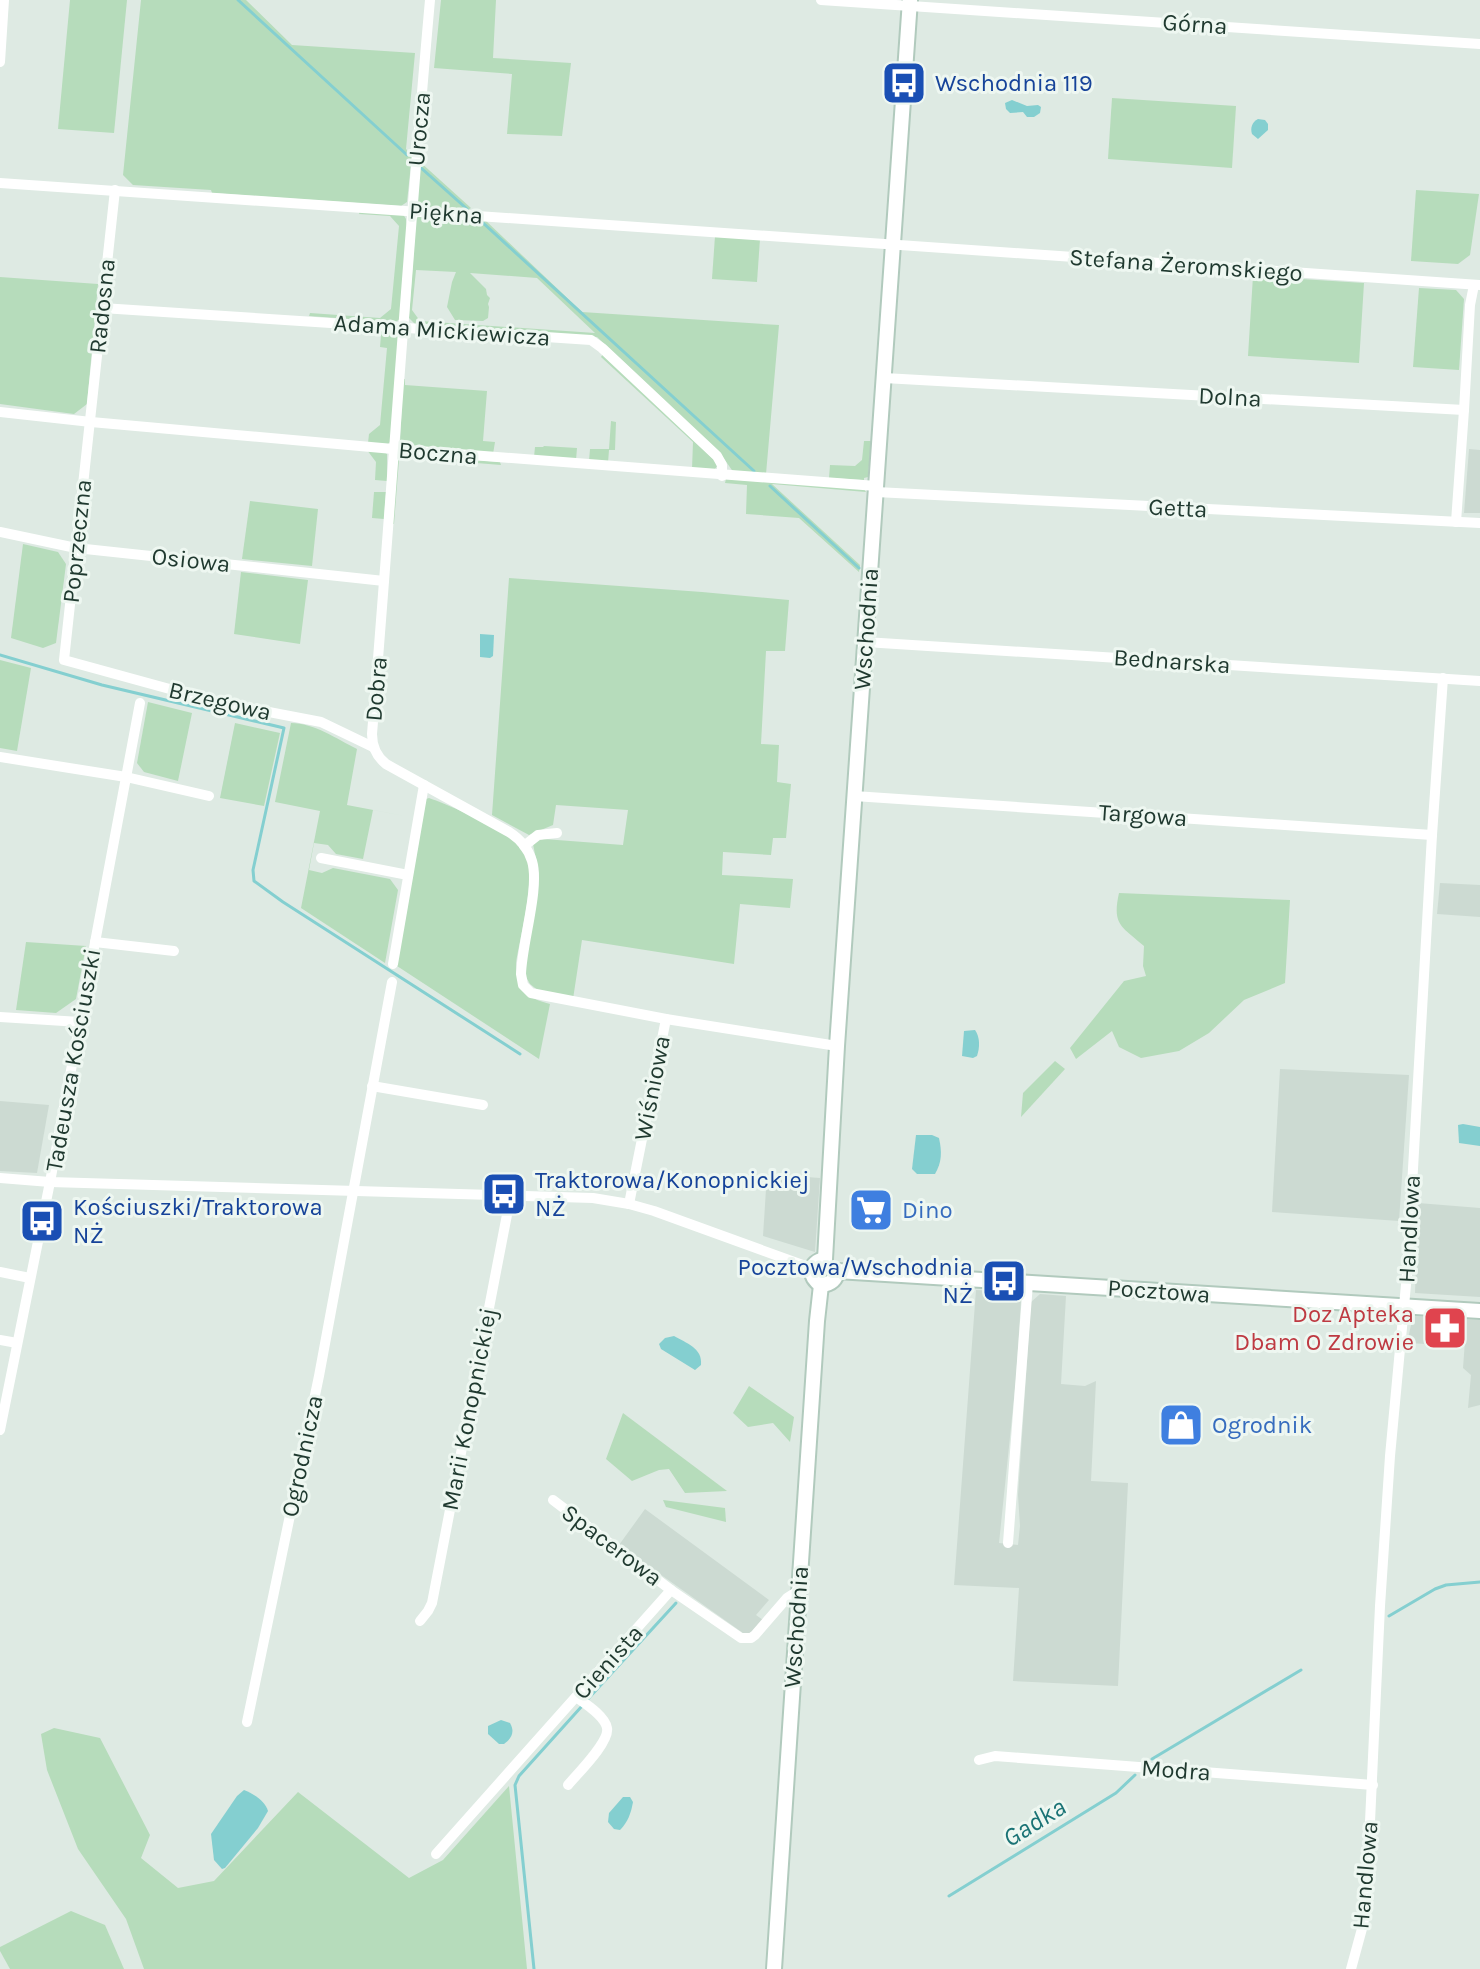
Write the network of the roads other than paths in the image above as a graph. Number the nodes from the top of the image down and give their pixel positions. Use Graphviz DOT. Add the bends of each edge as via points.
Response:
graph roads {
  1 [pos="4,0"];
  2 [pos="430,0"];
  3 [pos="821,0"];
  4 [pos="909,3"];
  5 [pos="1480,44"];
  6 [pos="0,62"];
  7 [pos="0,183"];
  8 [pos="115,190"];
  9 [pos="411,210"];
  10 [pos="892,245"];
  11 [pos="1477,285"];
  12 [pos="102,308"];
  13 [pos="404,327"];
  14 [pos="884,378"];
  15 [pos="1464,410"];
  16 [pos="0,412"];
  17 [pos="91,422"];
  18 [pos="393,449"];
  19 [pos="722,476"];
  20 [pos="876,489"];
  21 [pos="1456,522"];
  22 [pos="1480,523"];
  23 [pos="0,532"];
  24 [pos="76,548"];
  25 [pos="384,581"];
  26 [pos="865,642"];
  27 [pos="64,660"];
  28 [pos="1443,678"];
  29 [pos="1480,681"];
  30 [pos="140,703"];
  31 [pos="373,747"];
  32 [pos="0,757"];
  33 [pos="126,777"];
  34 [pos="424,785"];
  35 [pos="209,796"];
  36 [pos="854,796"];
  37 [pos="557,833"];
  38 [pos="1432,835"];
  39 [pos="524,846"];
  40 [pos="321,858"];
  41 [pos="408,875"];
  42 [pos="95,942"];
  43 [pos="174,951"];
  44 [pos="393,964"];
  45 [pos="392,982"];
  46 [pos="0,1017"];
  47 [pos="666,1019"];
  48 [pos="80,1022"];
  49 [pos="837,1046"];
  50 [pos="372,1086"];
  51 [pos="483,1105"];
  52 [pos="0,1178"];
  53 [pos="50,1182"];
  54 [pos="354,1189"];
  55 [pos="511,1194"];
  56 [pos="629,1204"];
  57 [pos="825,1259"];
  58 [pos="811,1268"];
  59 [pos="837,1271"];
  60 [pos="0,1272"];
  61 [pos="30,1278"];
  62 [pos="1028,1283"];
  63 [pos="821,1285"];
  64 [pos="1404,1307"];
  65 [pos="1480,1311"];
  66 [pos="0,1340"];
  67 [pos="17,1343"];
  68 [pos="0,1430"];
  69 [pos="553,1500"];
  70 [pos="1008,1543"];
  71 [pos="671,1590"];
  72 [pos="798,1591"];
  73 [pos="420,1621"];
  74 [pos="576,1697"];
  75 [pos="247,1722"];
  76 [pos="979,1760"];
  77 [pos="568,1785"];
  78 [pos="1373,1785"];
  79 [pos="436,1854"];
  80 [pos="774,1969"];
  81 [pos="1351,1969"];
  1 -- 6 [label="street"];
  2 -- 9 [label="street, Urocza"];
  3 -- 4 [label="street, Górna"];
  4 -- 5 [label="street, Górna"];
  4 -- 10 [label="street, Wschodnia"];
  7 -- 8 [label="street, Piękna"];
  8 -- 9 [label="street, Piękna"];
  8 -- 12 [label="street, Radosna"];
  9 -- 10 [label="street, Piękna"];
  9 -- 13 [label="street, Urocza"];
  10 -- 11 [label="street, Stefana Żeromskiego"];
  10 -- 14 [label="street, Wschodnia"];
  11 -- 15 [label="street" via="1470,305"];
  12 -- 13 [label="street, Adama Mickiewicza"];
  12 -- 17 [label="street, Radosna"];
  13 -- 18 [label="street, Urocza"];
  13 -- 19 [label="street, Adama Mickiewicza" via="594,342 719,458"];
  14 -- 15 [label="street, Dolna"];
  14 -- 20 [label="street, Wschodnia"];
  15 -- 21 [label="street"];
  16 -- 17 [label="street, Boczna"];
  17 -- 18 [label="street, Boczna"];
  17 -- 24 [label="street, Poprzeczna"];
  18 -- 19 [label="street, Boczna"];
  18 -- 25 [label="street, Dobra"];
  19 -- 20 [label="street, Boczna"];
  20 -- 21 [label="street, Getta"];
  20 -- 26 [label="street, Wschodnia"];
  21 -- 22 [label="street, Getta"];
  23 -- 24 [label="street, Osiowa"];
  24 -- 25 [label="street, Osiowa"];
  24 -- 27 [label="street, Poprzeczna"];
  25 -- 31 [label="street, Dobra"];
  26 -- 28 [label="street, Bednarska"];
  26 -- 36 [label="street, Wschodnia"];
  27 -- 31 [label="street, Brzegowa" via="217,702 321,722"];
  28 -- 29 [label="street, Bednarska"];
  28 -- 38 [label="street, Handlowa"];
  30 -- 33 [label="street, Tadeusza Kościuszki"];
  31 -- 34 [label="street, Dobra" via="386,764"];
  32 -- 33 [label="street"];
  33 -- 35 [label="street"];
  33 -- 42 [label="street, Tadeusza Kościuszki"];
  34 -- 39 [label="street, Dobra" via="509,832"];
  34 -- 41 [label="street"];
  36 -- 38 [label="street, Targowa"];
  36 -- 49 [label="street, Wschodnia"];
  37 -- 39 [label="street" via="538,835"];
  38 -- 64 [label="street, Handlowa"];
  39 -- 47 [label="street" via="534,876 521,960 525,989 537,996"];
  40 -- 41 [label="street"];
  41 -- 44 [label="street"];
  42 -- 43 [label="street"];
  42 -- 48 [label="street, Tadeusza Kościuszki"];
  45 -- 50 [label="street, Ogrodnicza"];
  46 -- 48 [label="street"];
  47 -- 49 [label="street"];
  47 -- 56 [label="street, Wiśniowa"];
  48 -- 53 [label="street, Tadeusza Kościuszki"];
  49 -- 57 [label="street, Wschodnia"];
  50 -- 51 [label="street"];
  50 -- 54 [label="street, Ogrodnicza"];
  52 -- 53 [label="street"];
  53 -- 54 [label="street"];
  53 -- 61 [label="street, Tadeusza Kościuszki"];
  54 -- 55 [label="street"];
  54 -- 75 [label="street, Ogrodnicza"];
  55 -- 56 [label="street"];
  55 -- 73 [label="street, Marii Konopnickiej" via="432,1603"];
  56 -- 58 [label="street"];
  57 -- 58 [label="street"];
  57 -- 59 [label="street"];
  58 -- 63 [label="street"];
  59 -- 62 [label="street, Pocztowa"];
  59 -- 63 [label="street" via="833,1282"];
  60 -- 61 [label="street"];
  61 -- 67 [label="street, Tadeusza Kościuszki"];
  62 -- 64 [label="street, Pocztowa"];
  62 -- 70 [label="street"];
  63 -- 72 [label="street, Wschodnia"];
  64 -- 65 [label="street, Pocztowa"];
  64 -- 78 [label="street, Handlowa" via="1380,1606"];
  66 -- 67 [label="street"];
  67 -- 68 [label="street, Tadeusza Kościuszki"];
  69 -- 71 [label="street, Spacerowa"];
  71 -- 72 [label="street" via="746,1639"];
  71 -- 74 [label="street, Cienista"];
  72 -- 80 [label="street, Wschodnia"];
  74 -- 77 [label="street" via="608,1732"];
  74 -- 79 [label="street, Cienista"];
  76 -- 78 [label="street, Modra" via="995,1756"];
  78 -- 81 [label="street, Handlowa" via="1366,1908"];
}
